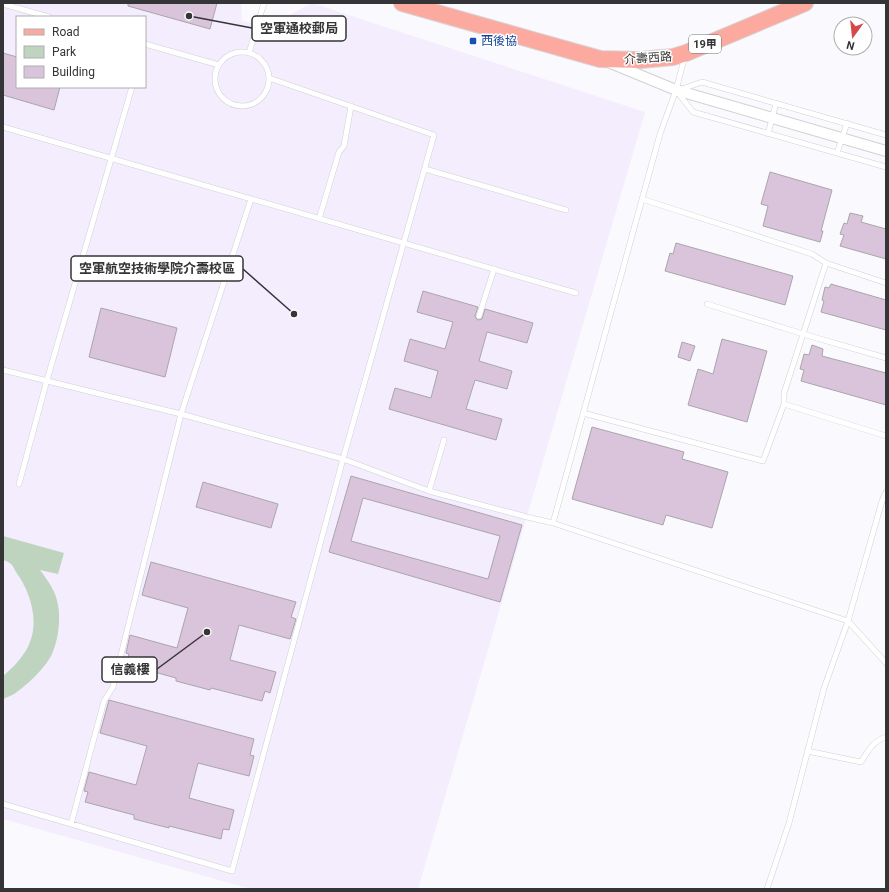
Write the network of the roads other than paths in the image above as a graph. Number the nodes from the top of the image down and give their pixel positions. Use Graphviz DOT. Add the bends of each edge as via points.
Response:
graph roads {
  1 [pos="264,3"];
  2 [pos="402,3"];
  3 [pos="805,3"];
  4 [pos="3,4"];
  5 [pos="46,16"];
  6 [pos="146,44"];
  7 [pos="249,53"];
  8 [pos="686,53"];
  9 [pos="600,59"];
  10 [pos="219,65"];
  11 [pos="269,78"];
  12 [pos="132,88"];
  13 [pos="676,90"];
  14 [pos="776,103"];
  15 [pos="351,106"];
  16 [pos="772,118"];
  17 [pos="847,123"];
  18 [pos="3,127"];
  19 [pos="768,134"];
  20 [pos="886,135"];
  21 [pos="842,138"];
  22 [pos="886,151"];
  23 [pos="838,153"];
  24 [pos="112,159"];
  25 [pos="886,167"];
  26 [pos="425,169"];
  27 [pos="251,199"];
  28 [pos="642,199"];
  29 [pos="566,210"];
  30 [pos="319,219"];
  31 [pos="404,243"];
  32 [pos="826,263"];
  33 [pos="494,269"];
  34 [pos="886,283"];
  35 [pos="576,292"];
  36 [pos="707,304"];
  37 [pos="480,316"];
  38 [pos="803,334"];
  39 [pos="886,358"];
  40 [pos="3,370"];
  41 [pos="47,380"];
  42 [pos="784,404"];
  43 [pos="584,413"];
  44 [pos="180,414"];
  45 [pos="886,436"];
  46 [pos="444,440"];
  47 [pos="343,459"];
  48 [pos="19,484"];
  49 [pos="429,491"];
  50 [pos="886,492"];
  51 [pos="553,523"];
  52 [pos="848,621"];
  53 [pos="886,663"];
  54 [pos="886,737"];
  55 [pos="807,751"];
  56 [pos="3,804"];
  57 [pos="71,824"];
  58 [pos="767,889"];
  1 -- 7 [label="lane"];
  2 -- 9 [label="main road, 介壽西路 / 19甲"];
  3 -- 8 [label="main road, 介壽西路 / 19甲"];
  4 -- 5 [label="lane"];
  6 -- 10 [label="lane"];
  7 -- 10 [label="lane" via="232,54 224,58"];
  7 -- 11 [label="lane" via="263,62"];
  8 -- 9 [label="main road, 介壽西路 / 19甲" via="641,60"];
  8 -- 13 [label="lane"];
  9 -- 13 [label="street, 介壽西路"];
  10 -- 11 [label="lane" via="215,73 216,87 223,98 231,104 249,105 257,101 264,95"];
  11 -- 15 [label="lane"];
  12 -- 24 [label="lane"];
  13 -- 14 [label="lane" via="702,82"];
  13 -- 16 [label="street, 介壽西路"];
  13 -- 19 [label="lane" via="693,112"];
  13 -- 28 [label="lane" via="660,134"];
  14 -- 16 [label="lane"];
  14 -- 17 [label="lane"];
  15 -- 26 [label="lane" via="434,135"];
  15 -- 30 [label="lane" via="344,146 339,152"];
  16 -- 19 [label="lane"];
  16 -- 21 [label="street, 介壽西路"];
  17 -- 20 [label="lane"];
  17 -- 21 [label="lane"];
  18 -- 24 [label="lane"];
  19 -- 23 [label="lane"];
  21 -- 22 [label="street, 介壽西路"];
  21 -- 23 [label="lane"];
  23 -- 25 [label="lane"];
  24 -- 27 [label="lane"];
  24 -- 41 [label="lane"];
  26 -- 29 [label="lane"];
  26 -- 31 [label="lane"];
  27 -- 30 [label="lane"];
  27 -- 44 [label="lane"];
  28 -- 32 [label="lane" via="812,254"];
  28 -- 43 [label="lane"];
  30 -- 31 [label="lane"];
  31 -- 33 [label="lane"];
  31 -- 47 [label="lane"];
  32 -- 34 [label="lane"];
  32 -- 38 [label="lane"];
  33 -- 35 [label="lane"];
  33 -- 37 [label="lane"];
  36 -- 38 [label="lane"];
  38 -- 39 [label="lane"];
  38 -- 42 [label="lane" via="784,393"];
  40 -- 41 [label="lane"];
  41 -- 44 [label="lane"];
  41 -- 48 [label="lane"];
  42 -- 43 [label="lane" via="763,461"];
  42 -- 45 [label="lane"];
  43 -- 51 [label="lane"];
  44 -- 47 [label="lane"];
  44 -- 57 [label="lane" via="113,687 104,702"];
  46 -- 49 [label="lane"];
  47 -- 49 [label="lane"];
  47 -- 57 [label="lane" via="232,871"];
  49 -- 51 [label="lane"];
  50 -- 52 [label="lane"];
  51 -- 52 [label="lane"];
  52 -- 53 [label="lane"];
  52 -- 55 [label="lane" via="824,688"];
  54 -- 55 [label="lane" via="879,739 872,746 861,762"];
  55 -- 58 [label="lane" via="789,823"];
  56 -- 57 [label="lane"];
}
